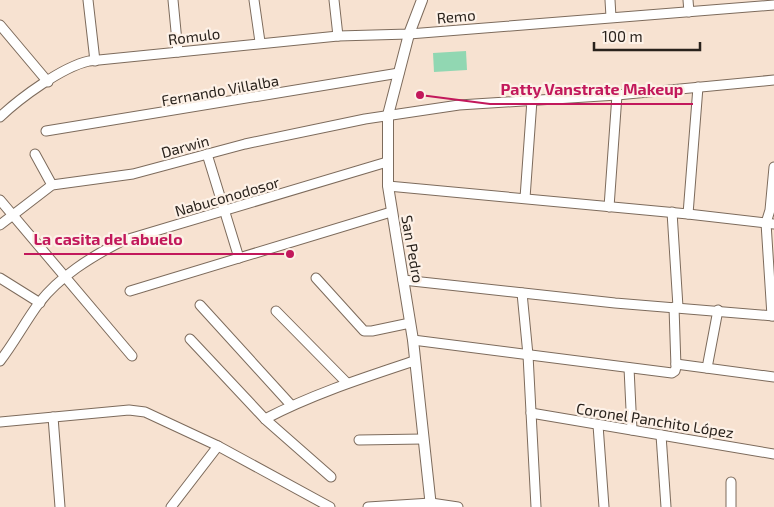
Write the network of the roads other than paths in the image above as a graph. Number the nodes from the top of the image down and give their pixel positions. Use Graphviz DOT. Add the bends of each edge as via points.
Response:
graph roads {
  1 [pos="88,0"];
  2 [pos="173,0"];
  3 [pos="254,0"];
  4 [pos="334,0"];
  5 [pos="422,0"];
  6 [pos="610,0"];
  7 [pos="688,0"];
  8 [pos="772,4"];
  9 [pos="689,12"];
  10 [pos="611,17"];
  11 [pos="0,25"];
  12 [pos="409,34"];
  13 [pos="338,36"];
  14 [pos="260,42"];
  15 [pos="178,52"];
  16 [pos="95,61"];
  17 [pos="399,73"];
  18 [pos="774,80"];
  19 [pos="48,82"];
  20 [pos="698,87"];
  21 [pos="617,95"];
  22 [pos="532,100"];
  23 [pos="388,115"];
  24 [pos="0,117"];
  25 [pos="46,131"];
  26 [pos="35,154"];
  27 [pos="207,154"];
  28 [pos="388,162"];
  29 [pos="774,167"];
  30 [pos="52,185"];
  31 [pos="388,186"];
  32 [pos="525,198"];
  33 [pos="0,200"];
  34 [pos="609,207"];
  35 [pos="224,211"];
  36 [pos="391,212"];
  37 [pos="672,212"];
  38 [pos="688,214"];
  39 [pos="12,215"];
  40 [pos="770,224"];
  41 [pos="0,225"];
  42 [pos="239,258"];
  43 [pos="0,278"];
  44 [pos="63,278"];
  45 [pos="316,278"];
  46 [pos="403,280"];
  47 [pos="130,291"];
  48 [pos="522,293"];
  49 [pos="40,302"];
  50 [pos="200,305"];
  51 [pos="676,307"];
  52 [pos="276,310"];
  53 [pos="718,310"];
  54 [pos="773,316"];
  55 [pos="410,323"];
  56 [pos="190,339"];
  57 [pos="413,340"];
  58 [pos="528,355"];
  59 [pos="132,356"];
  60 [pos="1,358"];
  61 [pos="414,361"];
  62 [pos="676,364"];
  63 [pos="629,368"];
  64 [pos="707,368"];
  65 [pos="774,377"];
  66 [pos="347,383"];
  67 [pos="291,406"];
  68 [pos="531,413"];
  69 [pos="53,417"];
  70 [pos="265,419"];
  71 [pos="0,422"];
  72 [pos="598,425"];
  73 [pos="632,430"];
  74 [pos="661,435"];
  75 [pos="423,439"];
  76 [pos="359,440"];
  77 [pos="218,446"];
  78 [pos="774,454"];
  79 [pos="331,477"];
  80 [pos="731,482"];
  81 [pos="431,505"];
  82 [pos="60,507"];
  83 [pos="171,507"];
  84 [pos="330,507"];
  85 [pos="368,507"];
  86 [pos="458,507"];
  87 [pos="536,507"];
  88 [pos="604,507"];
  89 [pos="666,507"];
  90 [pos="731,507"];
  1 -- 16 [label="street"];
  2 -- 15 [label="street"];
  3 -- 14 [label="street"];
  4 -- 13 [label="street"];
  5 -- 12 [label="main road, San Pedro"];
  6 -- 10 [label="street"];
  7 -- 9 [label="street"];
  8 -- 9 [label="street, Remo"];
  9 -- 10 [label="street, Remo"];
  10 -- 12 [label="street, Remo"];
  11 -- 19 [label="street"];
  12 -- 13 [label="street, Romulo"];
  12 -- 17 [label="main road, San Pedro"];
  13 -- 14 [label="street, Romulo"];
  14 -- 15 [label="street, Romulo"];
  15 -- 16 [label="street, Romulo"];
  16 -- 19 [label="street, Romulo" via="77,64"];
  17 -- 23 [label="main road, San Pedro"];
  17 -- 25 [label="street, Fernando Villalba"];
  18 -- 20 [label="street, Darwin"];
  19 -- 24 [label="street, Romulo"];
  20 -- 21 [label="street, Darwin"];
  20 -- 38 [label="street"];
  21 -- 22 [label="street, Darwin"];
  21 -- 34 [label="street"];
  22 -- 23 [label="street, Darwin"];
  22 -- 32 [label="street"];
  23 -- 27 [label="street, Darwin"];
  23 -- 28 [label="main road, San Pedro"];
  26 -- 30 [label="street"];
  27 -- 30 [label="street, Darwin" via="133,174"];
  27 -- 35 [label="street"];
  28 -- 31 [label="main road, San Pedro"];
  28 -- 35 [label="street, Nabuconodosor"];
  29 -- 40 [label="street"];
  30 -- 39 [label="street, Darwin"];
  31 -- 32 [label="street"];
  31 -- 36 [label="main road, San Pedro"];
  32 -- 34 [label="street"];
  33 -- 39 [label="street"];
  34 -- 37 [label="street"];
  35 -- 42 [label="street"];
  35 -- 44 [label="street, Nabuconodosor" via="122,241"];
  36 -- 42 [label="street"];
  36 -- 46 [label="main road, San Pedro"];
  37 -- 38 [label="street"];
  37 -- 51 [label="street"];
  38 -- 40 [label="street"];
  39 -- 41 [label="street, Darwin"];
  39 -- 44 [label="street"];
  40 -- 54 [label="street"];
  42 -- 47 [label="street"];
  43 -- 49 [label="street"];
  44 -- 49 [label="street, Nabuconodosor"];
  44 -- 59 [label="street"];
  45 -- 55 [label="street" via="364,331"];
  46 -- 48 [label="street"];
  46 -- 55 [label="main road, San Pedro"];
  48 -- 51 [label="street"];
  48 -- 58 [label="street"];
  49 -- 60 [label="street, Nabuconodosor"];
  50 -- 67 [label="street"];
  51 -- 53 [label="street"];
  51 -- 62 [label="street"];
  52 -- 66 [label="street"];
  53 -- 54 [label="street"];
  53 -- 64 [label="street"];
  55 -- 57 [label="main road, San Pedro"];
  56 -- 70 [label="street"];
  57 -- 58 [label="street"];
  57 -- 61 [label="main road, San Pedro"];
  58 -- 63 [label="street"];
  58 -- 68 [label="street"];
  61 -- 66 [label="street"];
  61 -- 75 [label="main road, San Pedro"];
  62 -- 63 [label="street" via="675,372"];
  62 -- 64 [label="street"];
  63 -- 73 [label="street"];
  64 -- 65 [label="street"];
  66 -- 67 [label="street"];
  67 -- 70 [label="street"];
  68 -- 72 [label="street, Coronel Panchito López"];
  68 -- 87 [label="street"];
  69 -- 71 [label="street"];
  69 -- 77 [label="street" via="129,410 145,412"];
  69 -- 82 [label="street"];
  70 -- 79 [label="street"];
  72 -- 73 [label="street, Coronel Panchito López"];
  72 -- 88 [label="street"];
  73 -- 74 [label="street, Coronel Panchito López"];
  74 -- 78 [label="street, Coronel Panchito López"];
  74 -- 89 [label="street"];
  75 -- 76 [label="street"];
  75 -- 81 [label="main road, San Pedro"];
  77 -- 83 [label="street"];
  77 -- 84 [label="street"];
  80 -- 90 [label="street"];
  81 -- 85 [label="street"];
  81 -- 86 [label="street"];
}
